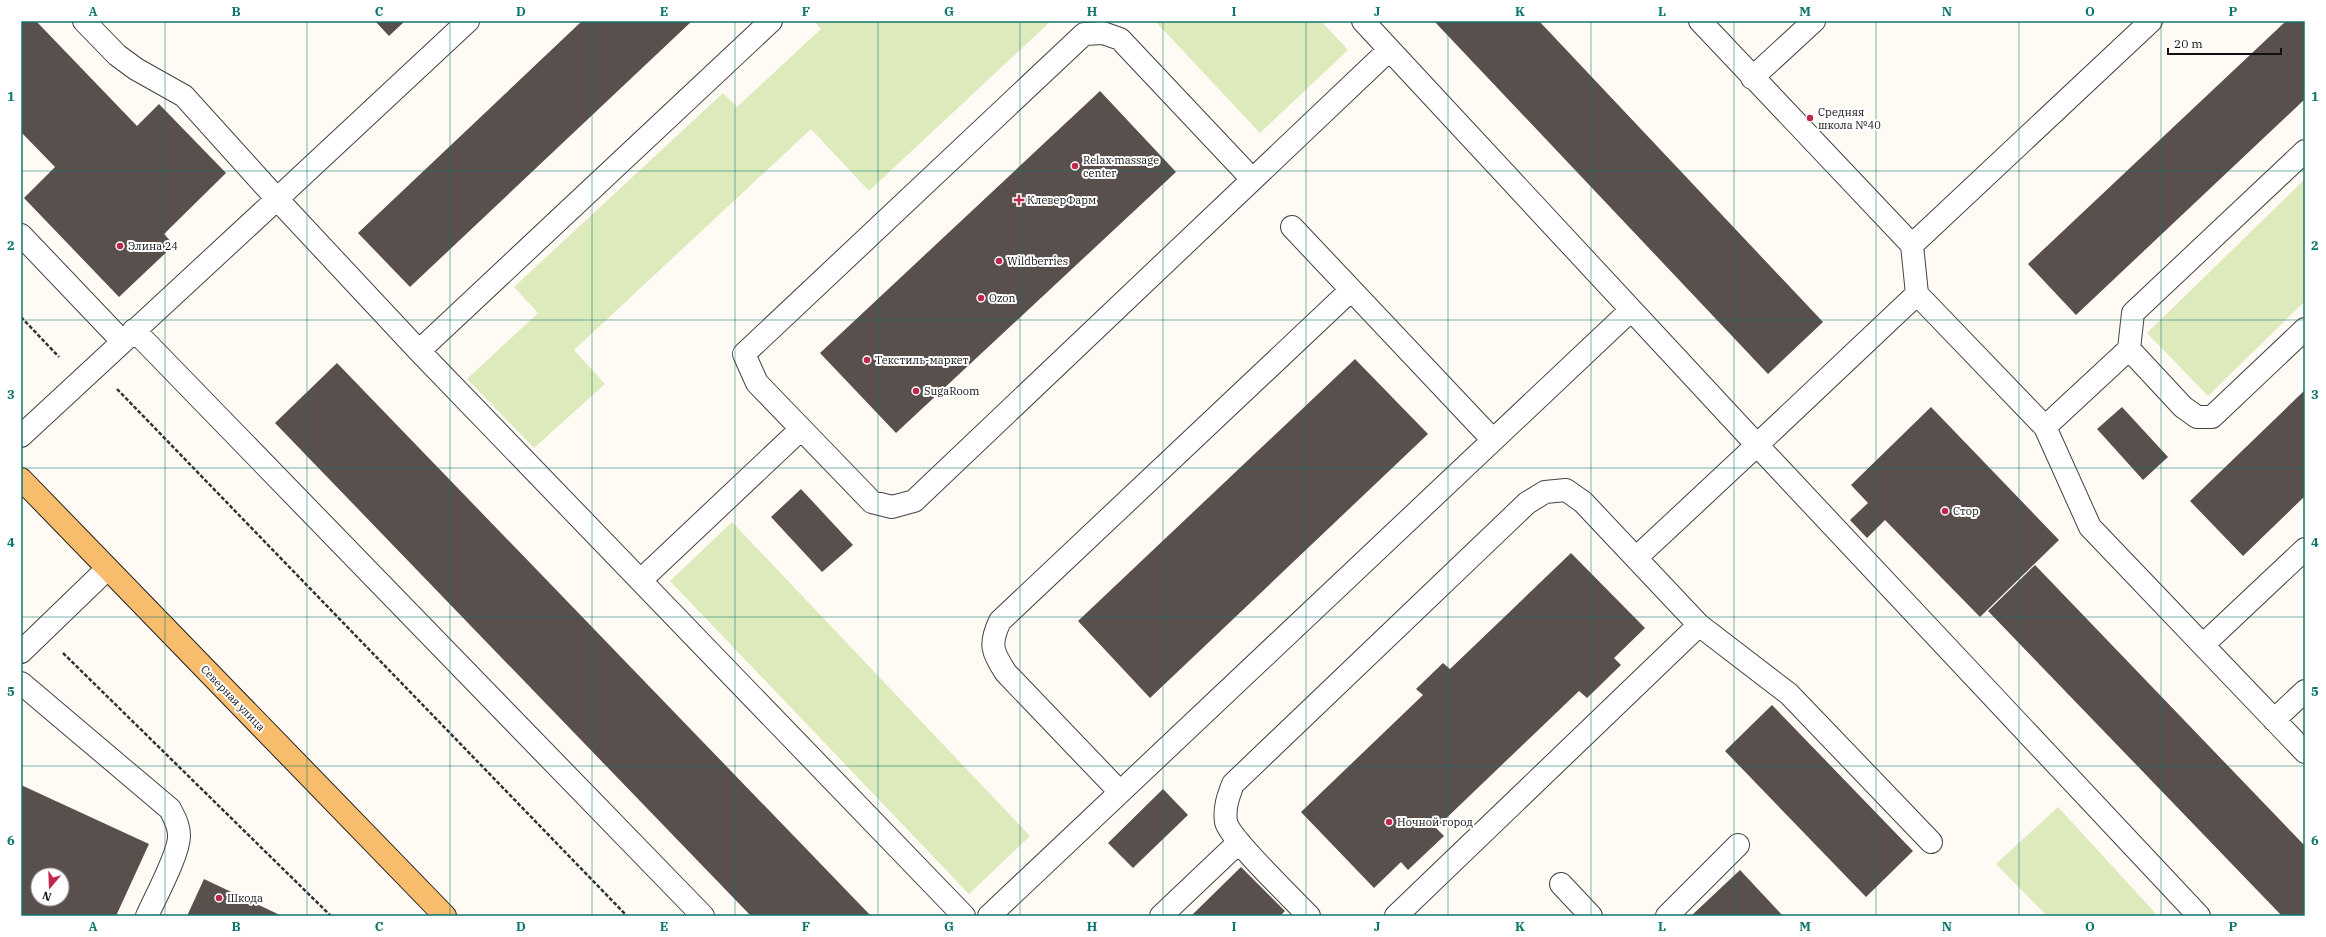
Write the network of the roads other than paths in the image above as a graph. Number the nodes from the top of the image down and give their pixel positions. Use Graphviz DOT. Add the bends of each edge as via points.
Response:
graph roads {
  1 [pos="468,21"];
  2 [pos="771,21"];
  3 [pos="1363,21"];
  4 [pos="1700,21"];
  5 [pos="1814,21"];
  6 [pos="2151,21"];
  7 [pos="94,24"];
  8 [pos="1389,50"];
  9 [pos="1752,78"];
  10 [pos="2305,151"];
  11 [pos="1252,179"];
  12 [pos="277,199"];
  13 [pos="1292,227"];
  14 [pos="21,235"];
  15 [pos="1912,245"];
  16 [pos="1351,290"];
  17 [pos="1917,294"];
  18 [pos="1631,310"];
  19 [pos="2305,329"];
  20 [pos="128,335"];
  21 [pos="2129,349"];
  22 [pos="419,351"];
  23 [pos="2045,427"];
  24 [pos="800,430"];
  25 [pos="21,436"];
  26 [pos="1493,440"];
  27 [pos="1757,445"];
  28 [pos="21,479"];
  29 [pos="2305,549"];
  30 [pos="1636,558"];
  31 [pos="107,569"];
  32 [pos="641,580"];
  33 [pos="1699,625"];
  34 [pos="2204,644"];
  35 [pos="21,652"];
  36 [pos="21,683"];
  37 [pos="2305,691"];
  38 [pos="2274,720"];
  39 [pos="2305,752"];
  40 [pos="1120,792"];
  41 [pos="1238,842"];
  42 [pos="1931,842"];
  43 [pos="1738,845"];
  44 [pos="1561,884"];
  45 [pos="146,916"];
  46 [pos="445,916"];
  47 [pos="703,916"];
  48 [pos="964,916"];
  49 [pos="989,916"];
  50 [pos="1161,916"];
  51 [pos="1309,916"];
  52 [pos="1396,916"];
  53 [pos="1591,916"];
  54 [pos="1667,916"];
  55 [pos="2199,916"];
  1 -- 12 [label="lane"];
  2 -- 22 [label="lane"];
  3 -- 8 [label="lane"];
  4 -- 9 [label="lane"];
  5 -- 9 [label="lane"];
  6 -- 15 [label="lane"];
  7 -- 12 [label="lane" via="117,55 136,69 184,96"];
  8 -- 11 [label="lane"];
  8 -- 18 [label="lane"];
  9 -- 15 [label="lane"];
  10 -- 21 [label="lane" via="2133,313"];
  11 -- 24 [label="lane" via="914,501 892,507 872,502"];
  11 -- 24 [label="lane" via="1120,38 1102,33 1084,34 744,354 757,383"];
  12 -- 20 [label="lane"];
  12 -- 22 [label="lane"];
  13 -- 16 [label="lane"];
  14 -- 20 [label="lane"];
  15 -- 17 [label="lane"];
  16 -- 26 [label="lane"];
  16 -- 40 [label="lane" via="1000,621 993,637 994,655 1006,673"];
  17 -- 23 [label="lane"];
  17 -- 27 [label="lane"];
  18 -- 26 [label="lane"];
  18 -- 27 [label="lane"];
  19 -- 21 [label="lane" via="2212,417 2197,417 2183,407"];
  20 -- 25 [label="lane"];
  20 -- 47 [label="lane"];
  21 -- 23 [label="lane"];
  22 -- 32 [label="lane"];
  23 -- 34 [label="lane" via="2090,527"];
  24 -- 32 [label="lane"];
  26 -- 40 [label="lane"];
  27 -- 30 [label="lane"];
  27 -- 55 [label="lane"];
  28 -- 31 [label="main road, Северная улица"];
  29 -- 34 [label="lane"];
  30 -- 33 [label="lane"];
  30 -- 41 [label="lane" via="1583,502 1566,490 1545,492 1527,504 1233,784 1225,804 1227,824"];
  31 -- 35 [label="lane"];
  31 -- 46 [label="main road, Северная улица"];
  32 -- 48 [label="lane"];
  33 -- 42 [label="lane" via="1789,694"];
  33 -- 52 [label="lane"];
  34 -- 38 [label="lane"];
  36 -- 45 [label="lane" via="170,809 178,824 179,837 174,855"];
  37 -- 38 [label="lane"];
  38 -- 39 [label="lane"];
  40 -- 49 [label="lane"];
  41 -- 50 [label="lane"];
  41 -- 51 [label="lane"];
  43 -- 54 [label="lane"];
  44 -- 53 [label="lane"];
}
